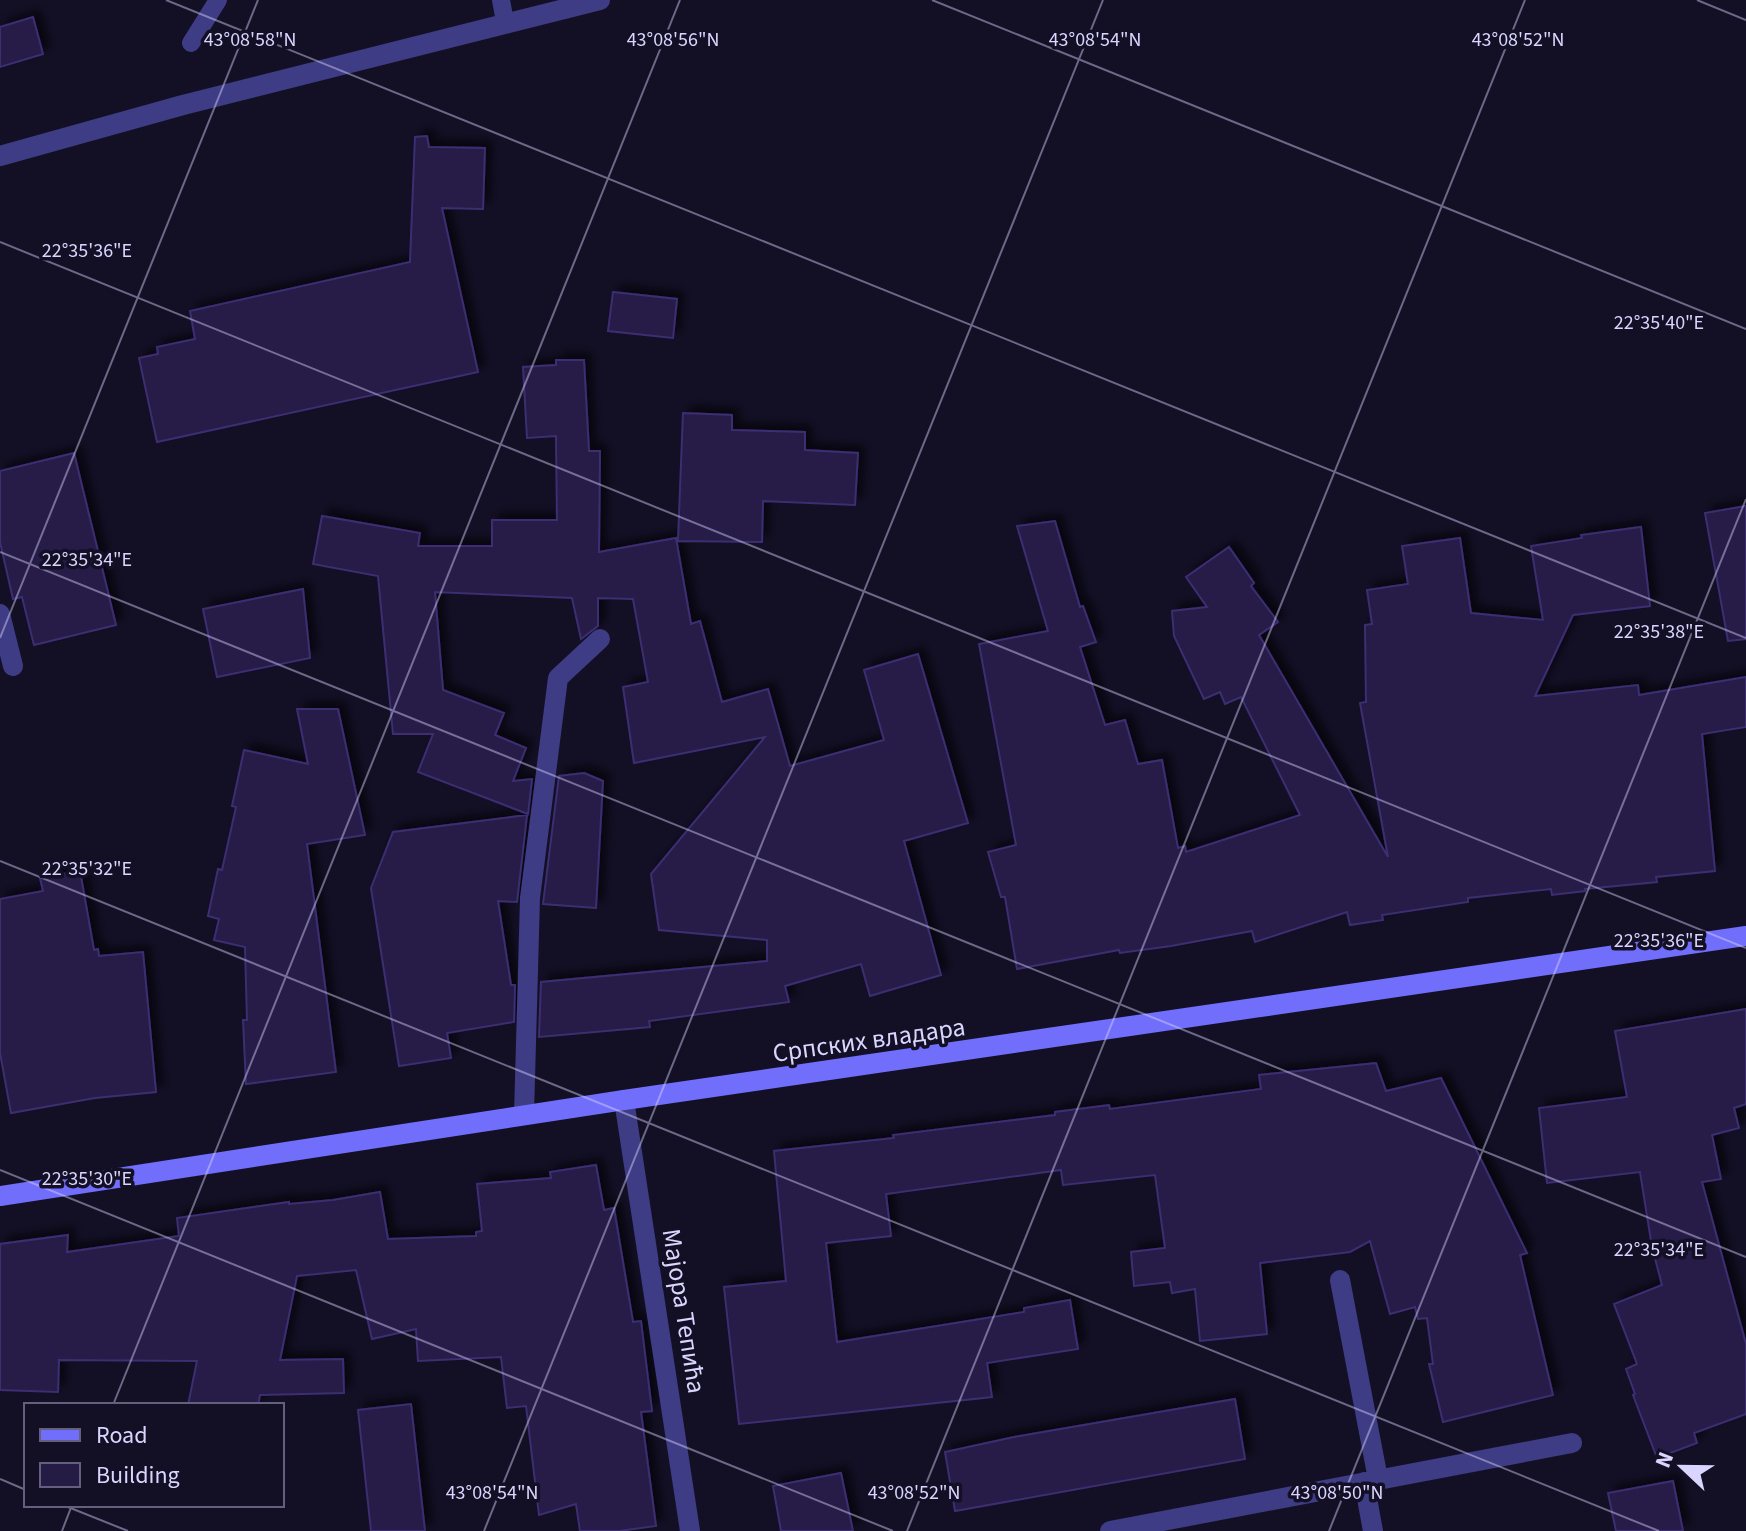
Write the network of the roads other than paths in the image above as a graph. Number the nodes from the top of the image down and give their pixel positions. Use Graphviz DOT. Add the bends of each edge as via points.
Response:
graph roads {
  1 [pos="218,0"];
  2 [pos="501,0"];
  3 [pos="600,0"];
  4 [pos="505,22"];
  5 [pos="191,43"];
  6 [pos="0,156"];
  7 [pos="0,614"];
  8 [pos="600,639"];
  9 [pos="13,666"];
  10 [pos="1746,936"];
  11 [pos="624,1100"];
  12 [pos="524,1115"];
  13 [pos="0,1196"];
  14 [pos="1340,1280"];
  15 [pos="1572,1443"];
  16 [pos="1371,1481"];
  17 [pos="690,1531"];
  18 [pos="1110,1531"];
  19 [pos="1373,1531"];
  1 -- 5 [label="lane"];
  2 -- 4 [label="lane"];
  3 -- 4 [label="street"];
  4 -- 6 [label="street"];
  7 -- 9 [label="street"];
  8 -- 12 [label="street" via="558,678 530,898"];
  10 -- 11 [label="main road, Српских владара"];
  11 -- 12 [label="main road, Српских владара"];
  11 -- 17 [label="street, Мајора Тепића"];
  12 -- 13 [label="main road, Српских владара"];
  14 -- 16 [label="street"];
  15 -- 16 [label="street"];
  16 -- 18 [label="street"];
  16 -- 19 [label="street"];
}
